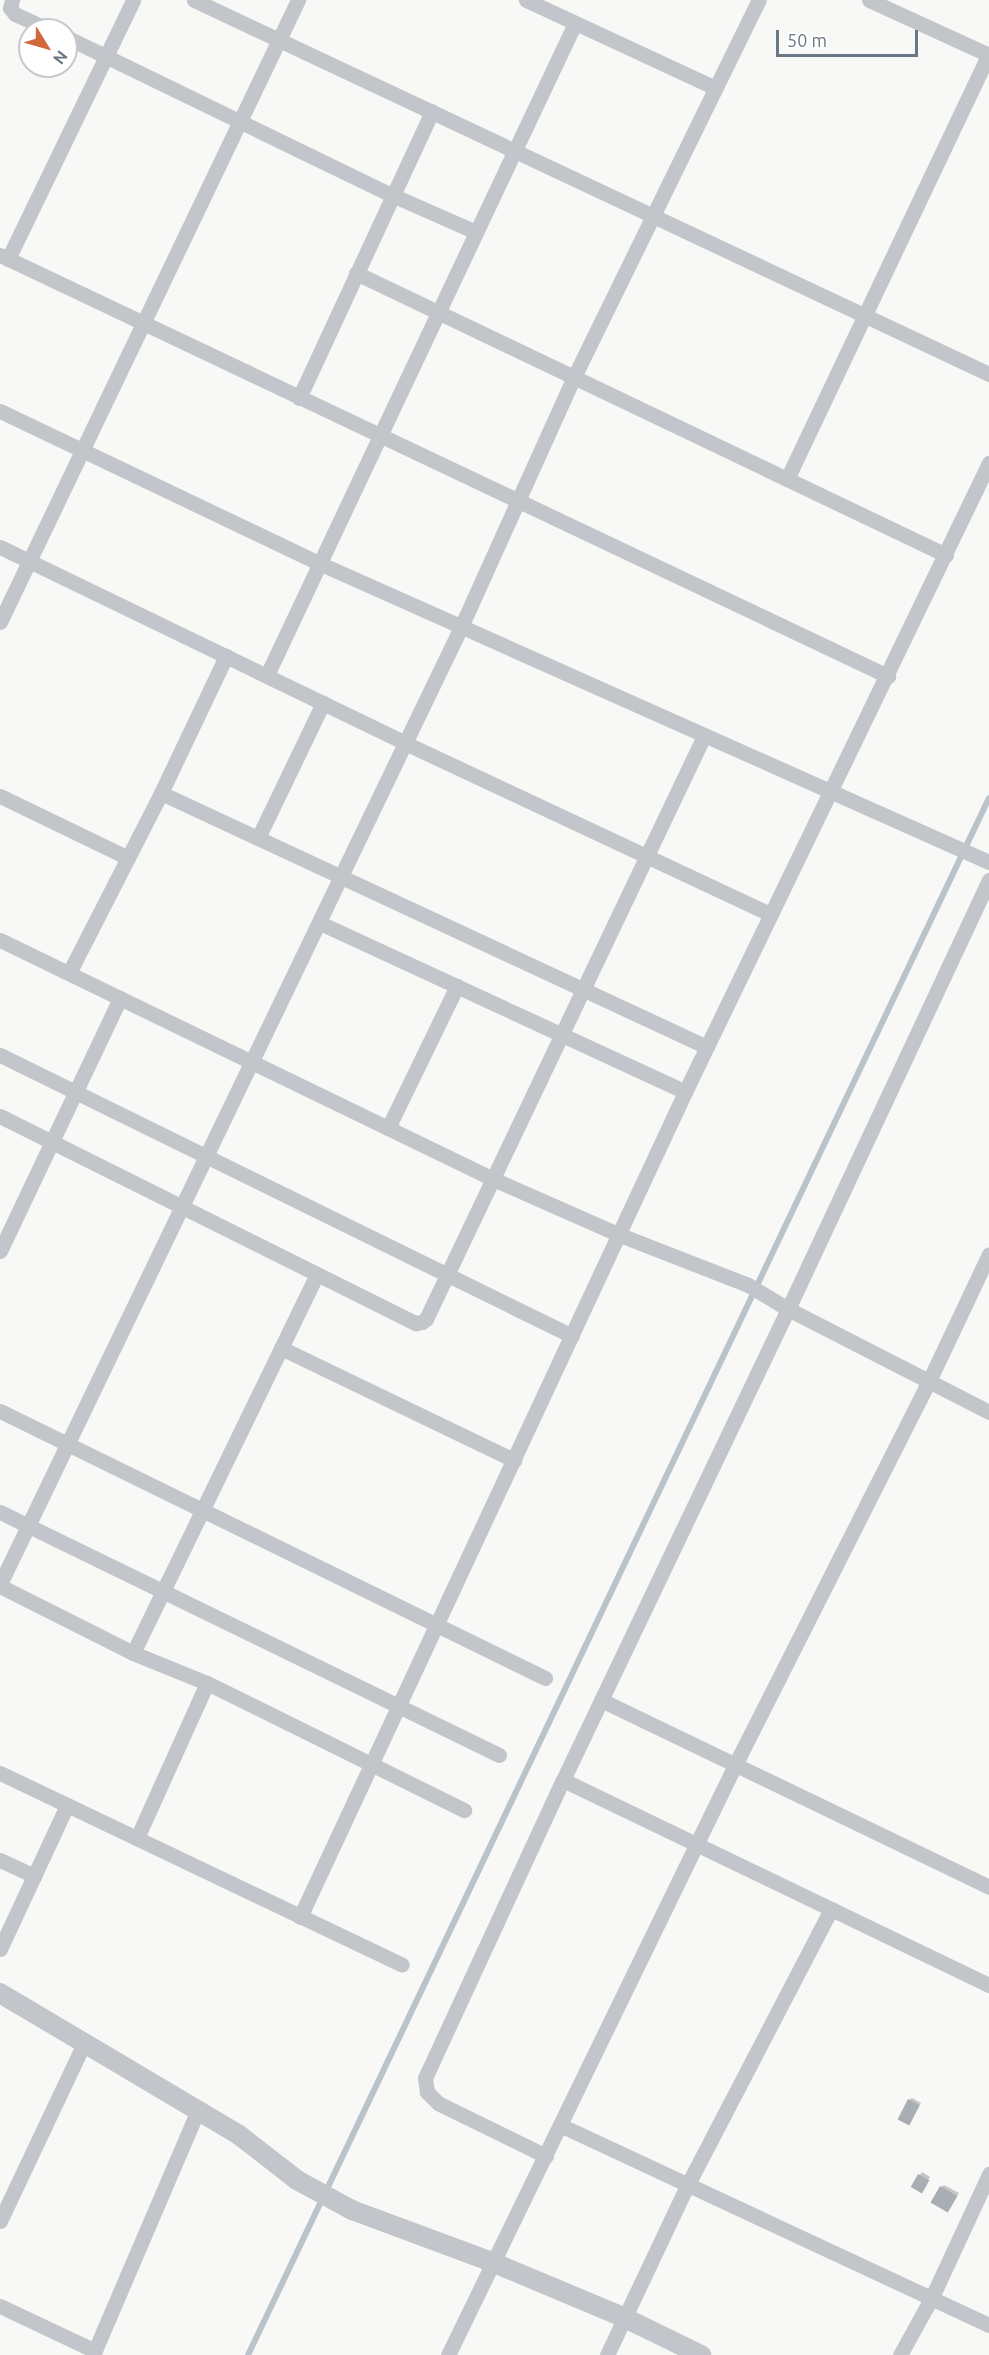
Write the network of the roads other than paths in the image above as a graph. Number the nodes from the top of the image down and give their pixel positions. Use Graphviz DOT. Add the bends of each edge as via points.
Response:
graph roads {
  1 [pos="12,0"];
  2 [pos="133,0"];
  3 [pos="194,0"];
  4 [pos="298,0"];
  5 [pos="526,0"];
  6 [pos="759,0"];
  7 [pos="868,0"];
  8 [pos="24,18"];
  9 [pos="575,23"];
  10 [pos="279,40"];
  11 [pos="78,43"];
  12 [pos="989,55"];
  13 [pos="107,56"];
  14 [pos="716,88"];
  15 [pos="432,111"];
  16 [pos="239,122"];
  17 [pos="514,151"];
  18 [pos="392,195"];
  19 [pos="653,216"];
  20 [pos="476,232"];
  21 [pos="4,257"];
  22 [pos="356,273"];
  23 [pos="439,312"];
  24 [pos="866,316"];
  25 [pos="143,323"];
  26 [pos="989,374"];
  27 [pos="574,377"];
  28 [pos="299,398"];
  29 [pos="0,411"];
  30 [pos="380,437"];
  31 [pos="82,451"];
  32 [pos="989,463"];
  33 [pos="787,479"];
  34 [pos="517,503"];
  35 [pos="0,547"];
  36 [pos="946,555"];
  37 [pos="30,560"];
  38 [pos="321,564"];
  39 [pos="0,622"];
  40 [pos="461,627"];
  41 [pos="226,656"];
  42 [pos="267,675"];
  43 [pos="888,676"];
  44 [pos="323,703"];
  45 [pos="704,736"];
  46 [pos="405,743"];
  47 [pos="830,792"];
  48 [pos="161,793"];
  49 [pos="0,796"];
  50 [pos="258,838"];
  51 [pos="647,856"];
  52 [pos="128,858"];
  53 [pos="989,862"];
  54 [pos="341,877"];
  55 [pos="989,880"];
  56 [pos="770,914"];
  57 [pos="320,922"];
  58 [pos="0,940"];
  59 [pos="69,973"];
  60 [pos="457,986"];
  61 [pos="583,990"];
  62 [pos="120,998"];
  63 [pos="562,1035"];
  64 [pos="707,1047"];
  65 [pos="0,1055"];
  66 [pos="251,1062"];
  67 [pos="75,1092"];
  68 [pos="685,1092"];
  69 [pos="0,1116"];
  70 [pos="388,1128"];
  71 [pos="52,1142"];
  72 [pos="206,1157"];
  73 [pos="493,1179"];
  74 [pos="182,1207"];
  75 [pos="620,1235"];
  76 [pos="0,1251"];
  77 [pos="989,1254"];
  78 [pos="317,1274"];
  79 [pos="447,1275"];
  80 [pos="788,1309"];
  81 [pos="572,1336"];
  82 [pos="281,1348"];
  83 [pos="929,1381"];
  84 [pos="0,1411"];
  85 [pos="989,1412"];
  86 [pos="67,1444"];
  87 [pos="514,1460"];
  88 [pos="203,1511"];
  89 [pos="0,1512"];
  90 [pos="28,1526"];
  91 [pos="0,1585"];
  92 [pos="164,1592"];
  93 [pos="437,1625"];
  94 [pos="134,1653"];
  95 [pos="545,1678"];
  96 [pos="207,1683"];
  97 [pos="601,1700"];
  98 [pos="399,1706"];
  99 [pos="498,1755"];
  100 [pos="370,1763"];
  101 [pos="735,1765"];
  102 [pos="0,1773"];
  103 [pos="563,1780"];
  104 [pos="67,1805"];
  105 [pos="464,1810"];
  106 [pos="137,1838"];
  107 [pos="697,1845"];
  108 [pos="0,1860"];
  109 [pos="34,1876"];
  110 [pos="989,1887"];
  111 [pos="831,1909"];
  112 [pos="300,1917"];
  113 [pos="0,1949"];
  114 [pos="402,1965"];
  115 [pos="989,1985"];
  116 [pos="0,1993"];
  117 [pos="84,2043"];
  118 [pos="198,2110"];
  119 [pos="560,2125"];
  120 [pos="546,2156"];
  121 [pos="989,2174"];
  122 [pos="688,2184"];
  123 [pos="0,2221"];
  124 [pos="492,2262"];
  125 [pos="932,2297"];
  126 [pos="0,2306"];
  127 [pos="625,2318"];
  128 [pos="989,2325"];
  129 [pos="94,2353"];
  130 [pos="448,2355"];
  131 [pos="607,2355"];
  132 [pos="701,2355"];
  133 [pos="900,2355"];
  1 -- 8 [label="street" via="10,8"];
  2 -- 13 [label="street"];
  3 -- 10 [label="street"];
  4 -- 10 [label="street"];
  5 -- 9 [label="street"];
  6 -- 14 [label="street"];
  7 -- 12 [label="street"];
  9 -- 14 [label="street"];
  9 -- 17 [label="street"];
  10 -- 15 [label="street"];
  10 -- 16 [label="street"];
  11 -- 13 [label="street"];
  12 -- 24 [label="street"];
  13 -- 16 [label="street"];
  13 -- 21 [label="street"];
  14 -- 19 [label="street"];
  15 -- 17 [label="street"];
  15 -- 18 [label="street"];
  16 -- 18 [label="street"];
  16 -- 25 [label="street"];
  17 -- 19 [label="street"];
  17 -- 20 [label="street"];
  18 -- 20 [label="street"];
  18 -- 22 [label="street"];
  19 -- 24 [label="street"];
  19 -- 27 [label="street"];
  20 -- 23 [label="street"];
  21 -- 25 [label="street"];
  22 -- 23 [label="street"];
  22 -- 28 [label="street"];
  23 -- 27 [label="street"];
  23 -- 30 [label="street"];
  24 -- 26 [label="street"];
  24 -- 33 [label="street"];
  25 -- 28 [label="street"];
  25 -- 31 [label="street"];
  27 -- 33 [label="street"];
  27 -- 34 [label="street"];
  28 -- 30 [label="street"];
  29 -- 31 [label="street"];
  30 -- 34 [label="street"];
  30 -- 38 [label="street"];
  31 -- 37 [label="street"];
  31 -- 38 [label="street"];
  32 -- 36 [label="street"];
  33 -- 36 [label="street"];
  34 -- 40 [label="street"];
  34 -- 43 [label="street"];
  35 -- 37 [label="street"];
  36 -- 43 [label="street"];
  37 -- 39 [label="street"];
  37 -- 41 [label="street"];
  38 -- 40 [label="street"];
  38 -- 42 [label="street"];
  40 -- 45 [label="street"];
  40 -- 46 [label="street"];
  41 -- 42 [label="street"];
  41 -- 48 [label="street"];
  42 -- 44 [label="street"];
  43 -- 47 [label="street"];
  44 -- 46 [label="street"];
  44 -- 50 [label="street"];
  45 -- 47 [label="street"];
  45 -- 51 [label="street"];
  46 -- 51 [label="street"];
  46 -- 54 [label="street"];
  47 -- 53 [label="street"];
  47 -- 56 [label="street"];
  48 -- 50 [label="street"];
  48 -- 52 [label="street"];
  49 -- 52 [label="street"];
  50 -- 54 [label="street"];
  51 -- 56 [label="street"];
  51 -- 61 [label="street"];
  52 -- 59 [label="street"];
  54 -- 57 [label="street"];
  54 -- 61 [label="street"];
  55 -- 80 [label="street"];
  56 -- 64 [label="street"];
  57 -- 60 [label="street"];
  57 -- 66 [label="street"];
  58 -- 59 [label="street"];
  59 -- 62 [label="street"];
  60 -- 63 [label="street"];
  60 -- 70 [label="street"];
  61 -- 63 [label="street"];
  61 -- 64 [label="street"];
  62 -- 66 [label="street"];
  62 -- 67 [label="street"];
  63 -- 68 [label="street"];
  63 -- 73 [label="street"];
  64 -- 68 [label="street"];
  65 -- 67 [label="street"];
  66 -- 70 [label="street"];
  66 -- 72 [label="street"];
  67 -- 71 [label="street"];
  67 -- 72 [label="street"];
  68 -- 75 [label="street"];
  69 -- 71 [label="street"];
  70 -- 73 [label="street"];
  71 -- 74 [label="street"];
  71 -- 76 [label="street"];
  72 -- 74 [label="street"];
  72 -- 79 [label="street"];
  73 -- 75 [label="street"];
  73 -- 79 [label="street"];
  74 -- 78 [label="street"];
  74 -- 86 [label="street"];
  75 -- 80 [label="street" via="741,1282"];
  75 -- 81 [label="street"];
  77 -- 83 [label="street"];
  78 -- 79 [label="street" via="416,1323 426,1319"];
  78 -- 82 [label="street"];
  79 -- 81 [label="street"];
  80 -- 83 [label="street"];
  80 -- 97 [label="street"];
  81 -- 87 [label="street"];
  82 -- 87 [label="street"];
  82 -- 88 [label="street"];
  83 -- 85 [label="street"];
  83 -- 101 [label="street"];
  84 -- 86 [label="street"];
  86 -- 88 [label="street"];
  86 -- 90 [label="street"];
  87 -- 93 [label="street"];
  88 -- 92 [label="street"];
  88 -- 93 [label="street"];
  89 -- 90 [label="street"];
  90 -- 91 [label="street"];
  90 -- 92 [label="street"];
  91 -- 94 [label="street"];
  92 -- 94 [label="street"];
  92 -- 98 [label="street"];
  93 -- 95 [label="street"];
  93 -- 98 [label="street"];
  94 -- 96 [label="street"];
  96 -- 100 [label="street"];
  96 -- 106 [label="street"];
  97 -- 101 [label="street"];
  97 -- 103 [label="street"];
  98 -- 99 [label="street"];
  98 -- 100 [label="street"];
  100 -- 105 [label="street"];
  100 -- 112 [label="street"];
  101 -- 107 [label="street"];
  101 -- 110 [label="street"];
  102 -- 104 [label="street"];
  103 -- 107 [label="street"];
  103 -- 120 [label="street" via="425,2078 427,2092 438,2103"];
  104 -- 106 [label="street"];
  104 -- 109 [label="street"];
  106 -- 112 [label="street"];
  107 -- 111 [label="street"];
  107 -- 119 [label="street"];
  108 -- 109 [label="street"];
  109 -- 113 [label="street"];
  111 -- 115 [label="street"];
  111 -- 122 [label="street"];
  112 -- 114 [label="street"];
  116 -- 117 [label="street"];
  117 -- 118 [label="street"];
  117 -- 123 [label="street"];
  118 -- 124 [label="street" via="239,2135 297,2181 352,2210"];
  118 -- 129 [label="street"];
  119 -- 120 [label="street"];
  119 -- 122 [label="street"];
  120 -- 124 [label="street"];
  121 -- 125 [label="street"];
  122 -- 125 [label="street"];
  122 -- 127 [label="street"];
  124 -- 127 [label="street"];
  124 -- 130 [label="street"];
  125 -- 128 [label="street"];
  125 -- 133 [label="street"];
  126 -- 129 [label="street"];
  127 -- 131 [label="street"];
  127 -- 132 [label="street"];
}
